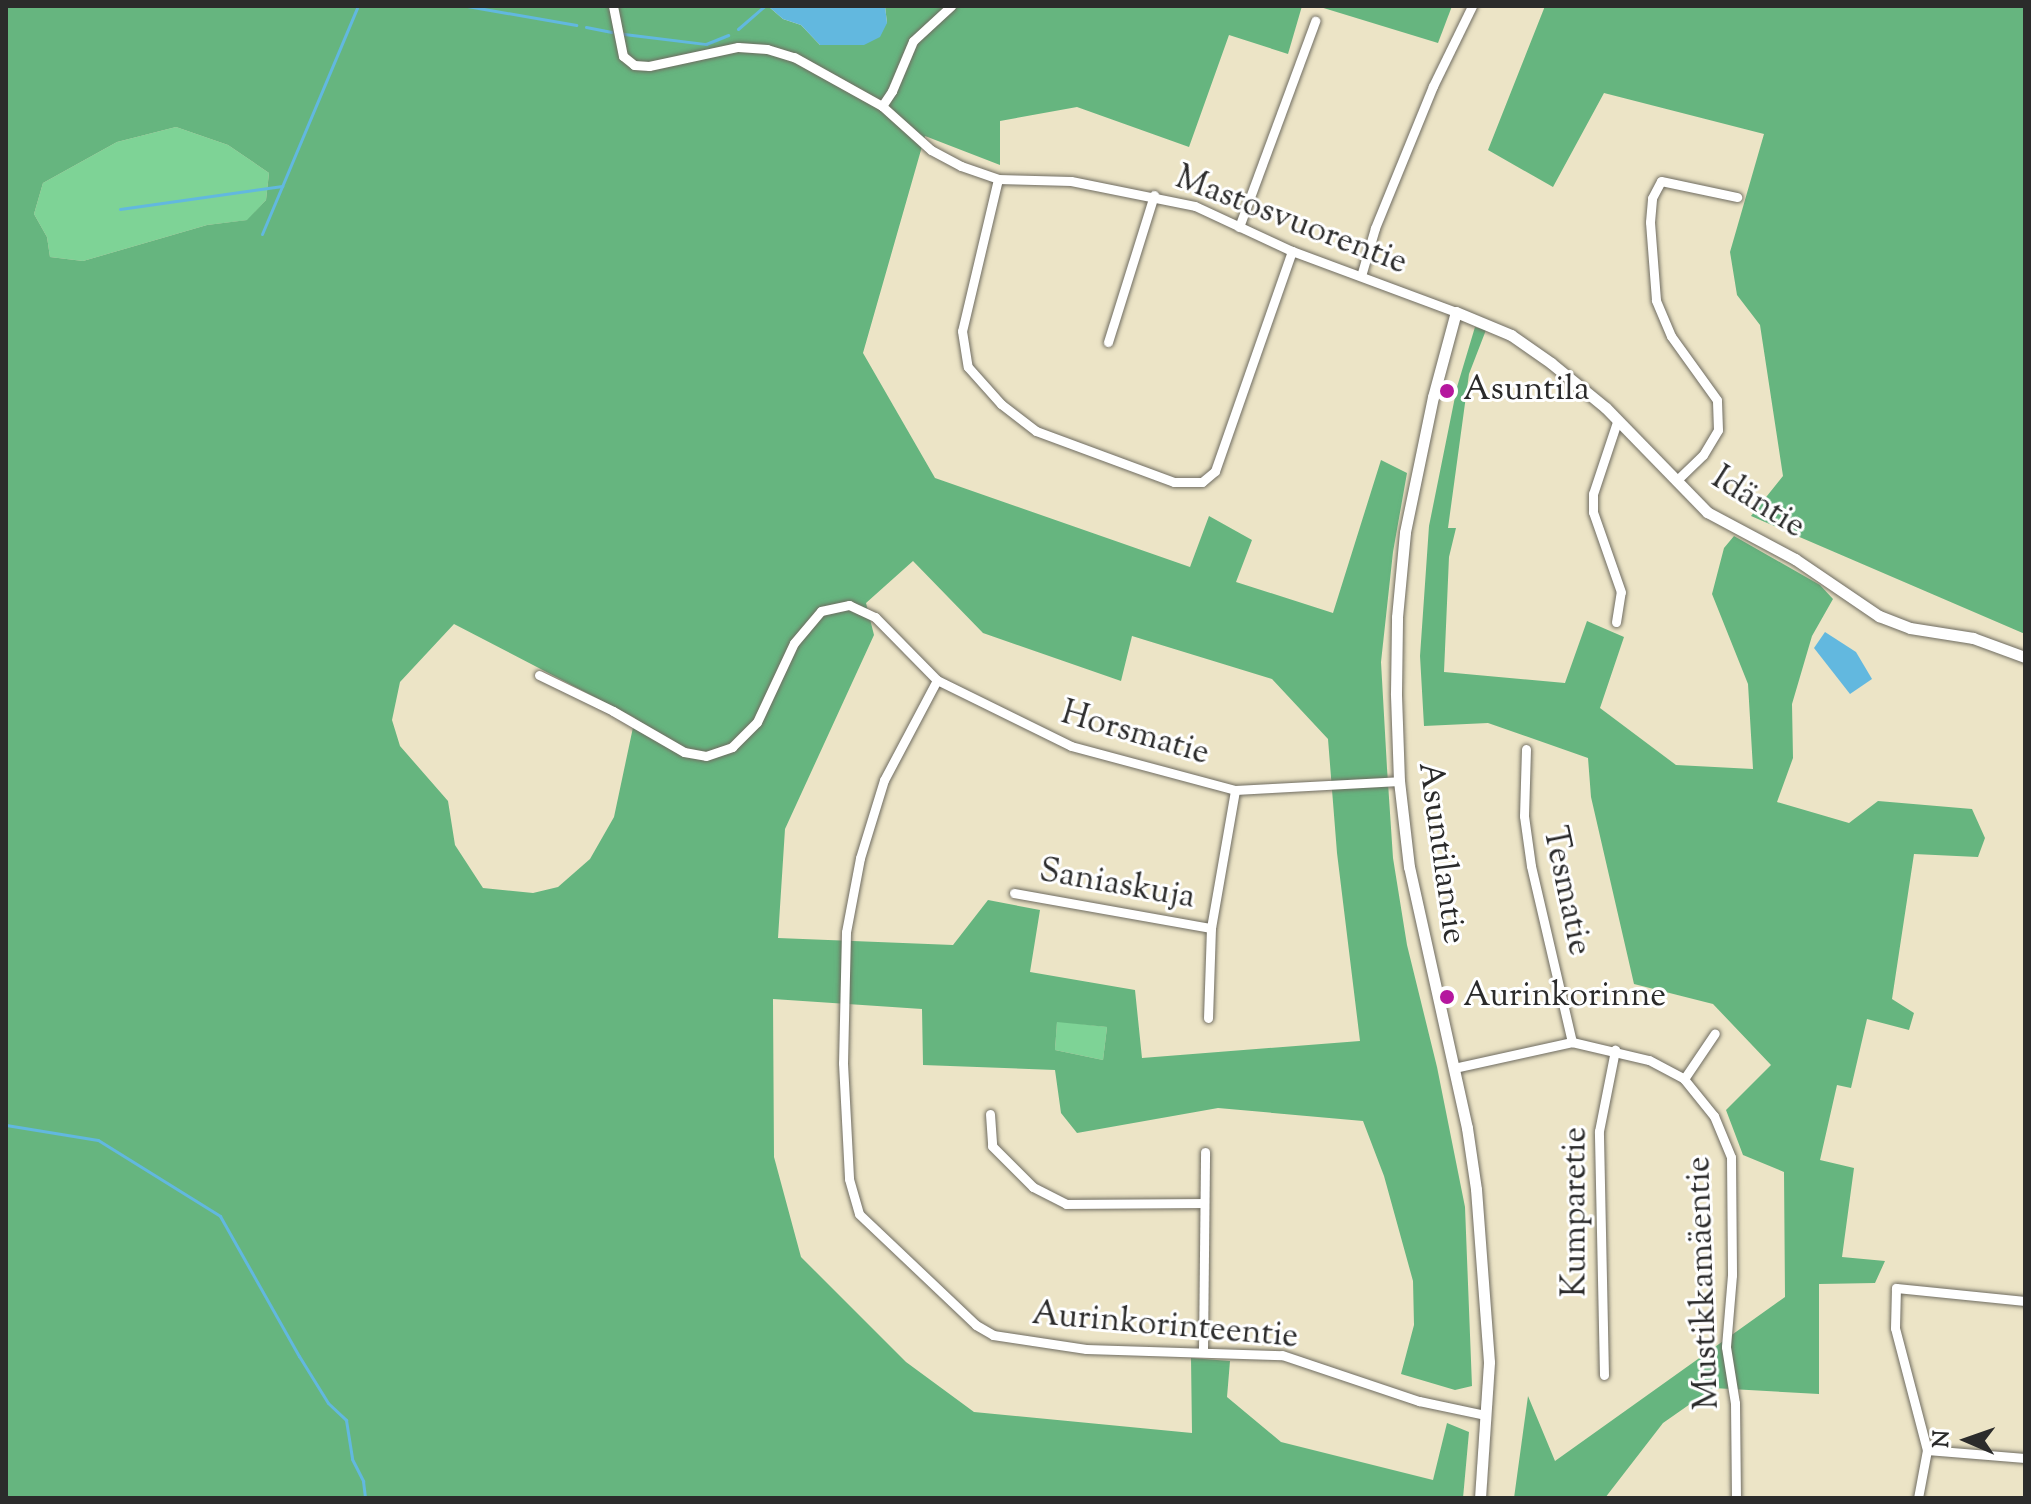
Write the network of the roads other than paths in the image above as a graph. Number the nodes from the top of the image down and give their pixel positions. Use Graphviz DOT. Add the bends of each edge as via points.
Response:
graph roads {
  1 [pos="613,6"];
  2 [pos="951,6"];
  3 [pos="1472,6"];
  4 [pos="1315,21"];
  5 [pos="882,106"];
  6 [pos="998,179"];
  7 [pos="1154,195"];
  8 [pos="1737,197"];
  9 [pos="1239,227"];
  10 [pos="1292,251"];
  11 [pos="1361,276"];
  12 [pos="1456,312"];
  13 [pos="1108,342"];
  14 [pos="1617,422"];
  15 [pos="1676,481"];
  16 [pos="1616,622"];
  17 [pos="2025,657"];
  18 [pos="539,675"];
  19 [pos="937,680"];
  20 [pos="1526,749"];
  21 [pos="1399,781"];
  22 [pos="1235,790"];
  23 [pos="1014,893"];
  24 [pos="1211,928"];
  25 [pos="1208,1018"];
  26 [pos="1715,1033"];
  27 [pos="1572,1042"];
  28 [pos="1615,1050"];
  29 [pos="1454,1068"];
  30 [pos="1684,1079"];
  31 [pos="990,1114"];
  32 [pos="1205,1152"];
  33 [pos="1203,1203"];
  34 [pos="2025,1301"];
  35 [pos="1203,1350"];
  36 [pos="1604,1375"];
  37 [pos="1485,1415"];
  38 [pos="1927,1450"];
  39 [pos="2025,1458"];
  40 [pos="1480,1498"];
  41 [pos="1736,1498"];
  42 [pos="1918,1498"];
  1 -- 5 [label="street, Mastosvuorentie" via="623,56 634,65 738,47 767,49 794,57"];
  2 -- 5 [label="street" via="913,41"];
  3 -- 11 [label="street" via="1433,86"];
  4 -- 9 [label="street"];
  5 -- 6 [label="street, Mastosvuorentie" via="931,150"];
  6 -- 7 [label="street, Mastosvuorentie" via="1071,181"];
  6 -- 10 [label="street" via="962,331 968,367 1001,404 1036,431 1174,482 1202,482 1215,471"];
  7 -- 9 [label="street, Mastosvuorentie" via="1195,206"];
  7 -- 13 [label="street"];
  8 -- 15 [label="street" via="1661,181 1652,198 1656,300 1671,336 1717,400 1718,430 1703,455"];
  9 -- 10 [label="street, Mastosvuorentie"];
  10 -- 11 [label="street, Mastosvuorentie"];
  11 -- 12 [label="street, Mastosvuorentie"];
  12 -- 14 [label="street, Idäntie" via="1511,335"];
  12 -- 21 [label="street, Asuntilantie" via="1405,532 1397,617"];
  14 -- 15 [label="street, Idäntie"];
  14 -- 16 [label="street" via="1593,494 1593,512 1621,592"];
  15 -- 17 [label="street, Idäntie" via="1707,512 1795,559 1879,616 1910,628 1973,638"];
  18 -- 19 [label="street, Horsmatie" via="684,752 706,756 732,747 757,722 794,643 821,611 849,605 875,617"];
  19 -- 22 [label="street, Horsmatie" via="1071,746"];
  19 -- 35 [label="street, Aurinkorinteentie" via="884,780 860,858 846,932 843,1063 849,1179 859,1214 993,1335 1086,1349"];
  20 -- 27 [label="street, Tesmatie" via="1524,816 1531,866"];
  21 -- 22 [label="street, Horsmatie"];
  21 -- 29 [label="street, Asuntilantie" via="1415,907"];
  22 -- 24 [label="street"];
  23 -- 24 [label="street, Saniaskuja"];
  24 -- 25 [label="street"];
  26 -- 30 [label="street"];
  27 -- 28 [label="street, Mustikkamäentie"];
  27 -- 29 [label="street, Mustikkamäentie"];
  28 -- 30 [label="street, Mustikkamäentie"];
  28 -- 36 [label="street, Kumparetie" via="1599,1131"];
  29 -- 37 [label="street, Asuntilantie" via="1476,1189 1489,1362"];
  30 -- 41 [label="street, Mustikkamäentie" via="1714,1116 1731,1157 1732,1275 1726,1347 1735,1403"];
  31 -- 33 [label="street" via="992,1146 1033,1187 1066,1204"];
  32 -- 33 [label="street"];
  33 -- 35 [label="street"];
  34 -- 38 [label="street" via="1896,1288 1895,1328"];
  35 -- 37 [label="street, Aurinkorinteentie" via="1282,1355 1419,1401"];
  37 -- 40 [label="street, Asuntilantie"];
  38 -- 39 [label="street"];
  38 -- 42 [label="street"];
}
